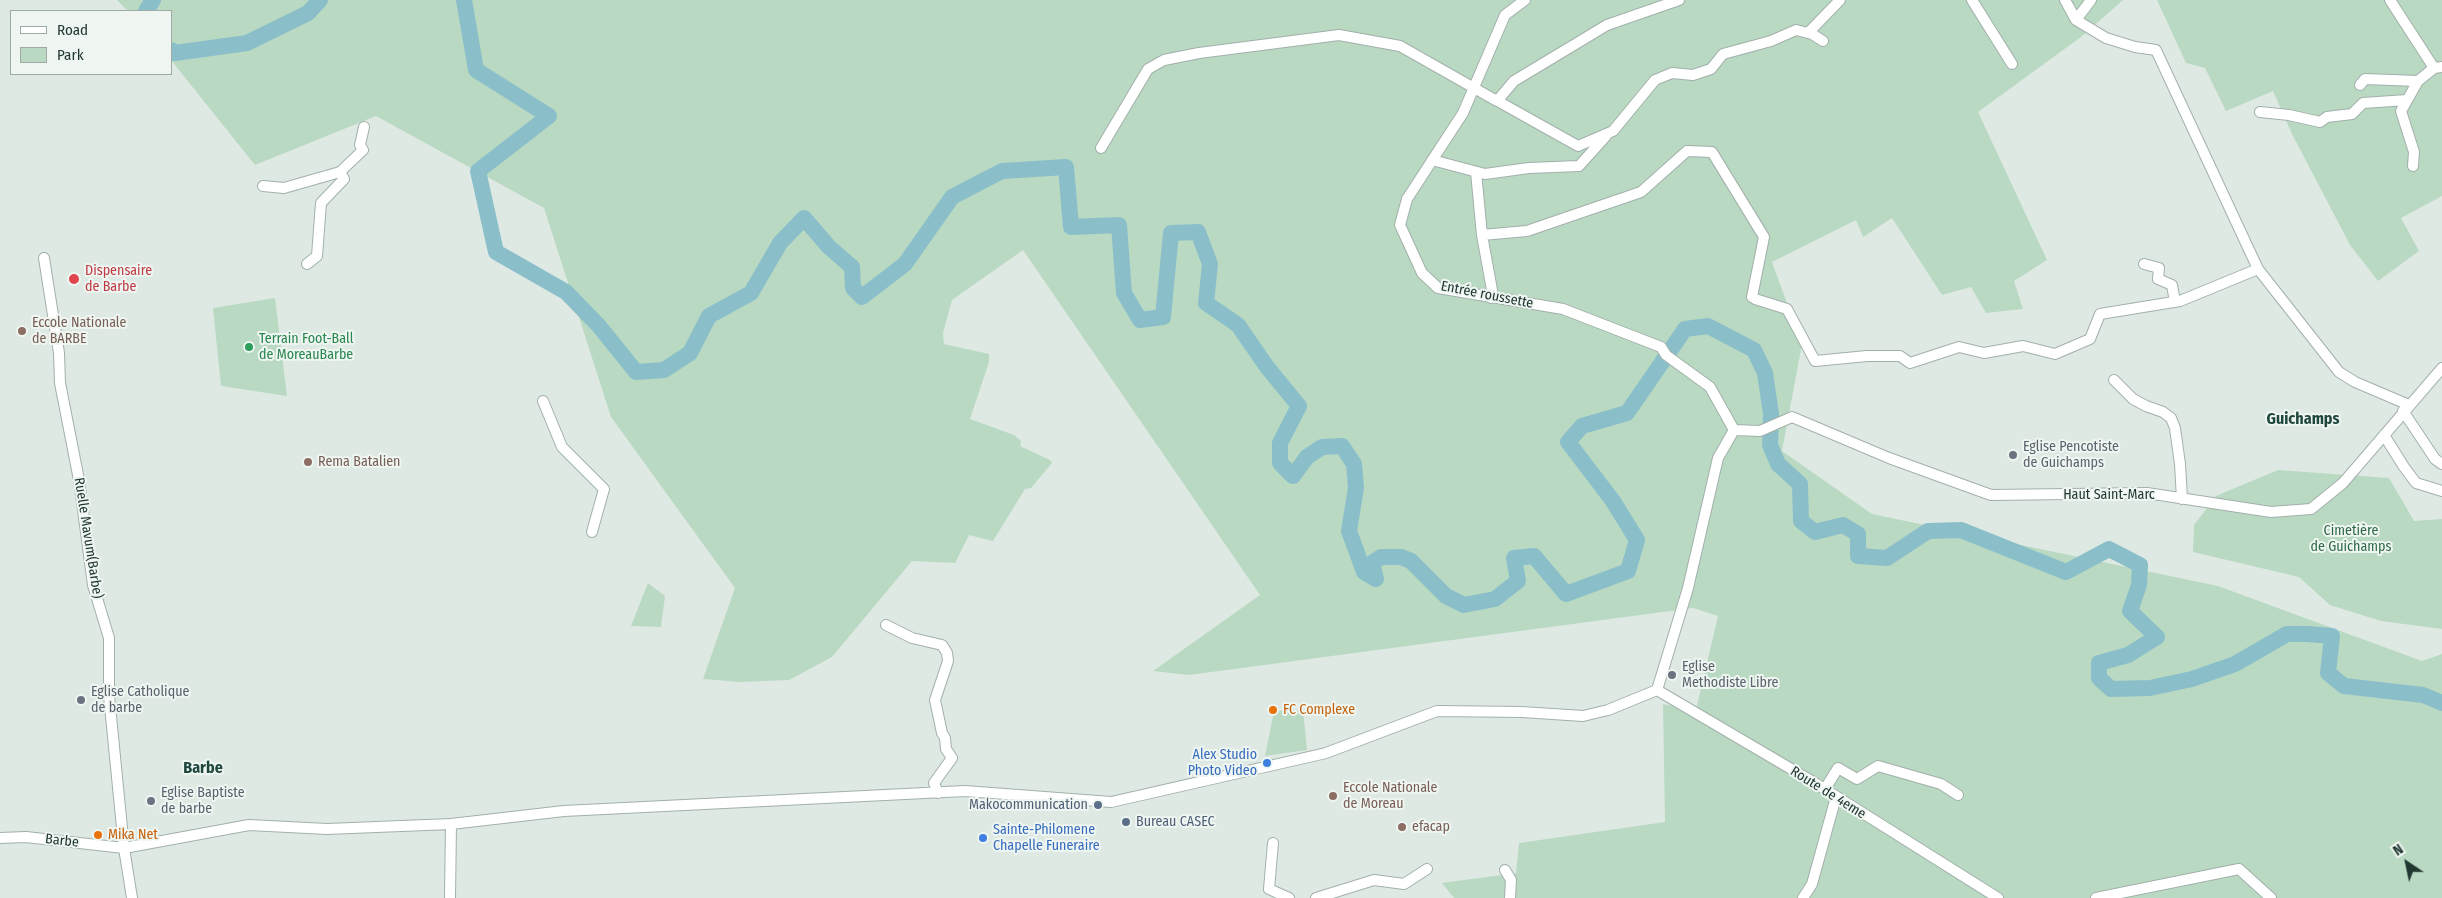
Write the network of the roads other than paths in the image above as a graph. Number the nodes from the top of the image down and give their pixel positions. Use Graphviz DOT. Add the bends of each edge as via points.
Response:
graph roads {
  1 [pos="1525,0"];
  2 [pos="1678,0"];
  3 [pos="1840,0"];
  4 [pos="1972,0"];
  5 [pos="2065,0"];
  6 [pos="2091,0"];
  7 [pos="2390,0"];
  8 [pos="2076,20"];
  9 [pos="1808,33"];
  10 [pos="1823,41"];
  11 [pos="2012,64"];
  12 [pos="2438,68"];
  13 [pos="2418,81"];
  14 [pos="2360,85"];
  15 [pos="1472,88"];
  16 [pos="1494,99"];
  17 [pos="2407,100"];
  18 [pos="2260,112"];
  19 [pos="364,127"];
  20 [pos="1608,132"];
  21 [pos="1101,148"];
  22 [pos="1432,160"];
  23 [pos="2413,166"];
  24 [pos="340,172"];
  25 [pos="1476,172"];
  26 [pos="263,186"];
  27 [pos="1482,235"];
  28 [pos="44,258"];
  29 [pos="307,264"];
  30 [pos="2144,264"];
  31 [pos="2258,269"];
  32 [pos="1491,298"];
  33 [pos="2175,302"];
  34 [pos="2442,368"];
  35 [pos="2114,380"];
  36 [pos="542,401"];
  37 [pos="2406,408"];
  38 [pos="1734,430"];
  39 [pos="2384,435"];
  40 [pos="2442,464"];
  41 [pos="2442,491"];
  42 [pos="2182,499"];
  43 [pos="592,532"];
  44 [pos="886,625"];
  45 [pos="1657,690"];
  46 [pos="1825,789"];
  47 [pos="938,793"];
  48 [pos="1958,795"];
  49 [pos="1836,797"];
  50 [pos="451,824"];
  51 [pos="0,838"];
  52 [pos="1273,843"];
  53 [pos="124,848"];
  54 [pos="1427,869"];
  55 [pos="1505,870"];
  56 [pos="132,898"];
  57 [pos="450,898"];
  58 [pos="1289,898"];
  59 [pos="1316,898"];
  60 [pos="1510,898"];
  61 [pos="1803,898"];
  62 [pos="1998,898"];
  63 [pos="2096,898"];
  64 [pos="2271,898"];
  1 -- 15 [label="street, Entrée roussette" via="1505,15"];
  2 -- 16 [label="street" via="1607,25 1514,81 1497,101"];
  3 -- 9 [label="street"];
  4 -- 11 [label="street"];
  5 -- 8 [label="street"];
  6 -- 8 [label="street"];
  7 -- 12 [label="street"];
  8 -- 31 [label="street" via="2106,38 2156,50"];
  9 -- 10 [label="street"];
  9 -- 20 [label="street" via="1796,30 1771,41 1724,54 1711,69 1692,75 1672,73 1655,80"];
  12 -- 13 [label="street"];
  13 -- 14 [label="street" via="2365,79"];
  13 -- 17 [label="street"];
  15 -- 16 [label="street"];
  15 -- 21 [label="street" via="1400,46 1339,35 1199,53 1164,60 1148,69"];
  15 -- 22 [label="street, Entrée roussette" via="1463,113"];
  16 -- 20 [label="street" via="1578,146"];
  17 -- 18 [label="street" via="2363,103 2352,114 2327,117 2320,122 2289,114"];
  17 -- 23 [label="street" via="2401,111 2414,152"];
  19 -- 24 [label="street" via="362,150"];
  20 -- 25 [label="street" via="1579,166 1485,174"];
  22 -- 25 [label="street"];
  22 -- 32 [label="street, Entrée roussette" via="1407,200 1400,226 1422,273 1438,288"];
  24 -- 26 [label="street" via="284,188"];
  24 -- 29 [label="street" via="344,178 321,203 317,256"];
  25 -- 27 [label="street"];
  27 -- 32 [label="street"];
  27 -- 33 [label="street" via="1527,231 1642,192 1687,151 1712,152 1764,237 1753,298 1787,309 1815,360 1900,356 1910,363 1959,347 1984,353 2023,346 2055,354 2090,339 2100,314"];
  28 -- 53 [label="street, Ruelle Mavum(Barbe)" via="59,353 60,383 80,480 93,585 109,638 109,696"];
  30 -- 33 [label="street" via="2159,268 2158,279 2172,285"];
  31 -- 33 [label="street"];
  31 -- 37 [label="street" via="2339,372"];
  32 -- 38 [label="street, Entrée roussette" via="1563,309 1661,347 1666,355 1710,386"];
  34 -- 37 [label="street, Haut Saint-Marc"];
  35 -- 42 [label="street" via="2133,399 2172,418"];
  36 -- 43 [label="street" via="562,447 604,489"];
  37 -- 39 [label="street, Haut Saint-Marc"];
  37 -- 40 [label="street" via="2435,459"];
  38 -- 42 [label="street, Haut Saint-Marc" via="1760,431 1792,417 1889,458 1991,495 2147,493"];
  38 -- 45 [label="street" via="1718,458 1688,588"];
  39 -- 41 [label="street" via="2416,482"];
  39 -- 42 [label="street, Haut Saint-Marc" via="2343,483 2312,509 2271,512"];
  44 -- 47 [label="street" via="912,638 942,645 947,653 948,662 936,700 946,749 952,758 934,783"];
  45 -- 46 [label="street, Route de 4eme"];
  45 -- 47 [label="street, Barbe" via="1608,710 1583,716 1437,711 1326,753 1111,802 965,791"];
  46 -- 48 [label="street" via="1838,768 1856,778 1878,766 1941,784"];
  46 -- 49 [label="street, Route de 4eme"];
  47 -- 50 [label="street, Barbe" via="564,811"];
  49 -- 61 [label="street" via="1812,884"];
  49 -- 62 [label="street, Route de 4eme"];
  50 -- 53 [label="street, Barbe" via="327,828 249,826"];
  50 -- 57 [label="street"];
  51 -- 53 [label="street, Barbe" via="26,837"];
  52 -- 58 [label="street" via="1270,889"];
  53 -- 56 [label="street, Ruelle Mavum(Barbe)"];
  54 -- 59 [label="street" via="1404,884 1374,880"];
  55 -- 60 [label="street" via="1511,880"];
  63 -- 64 [label="street" via="2239,868"];
}
